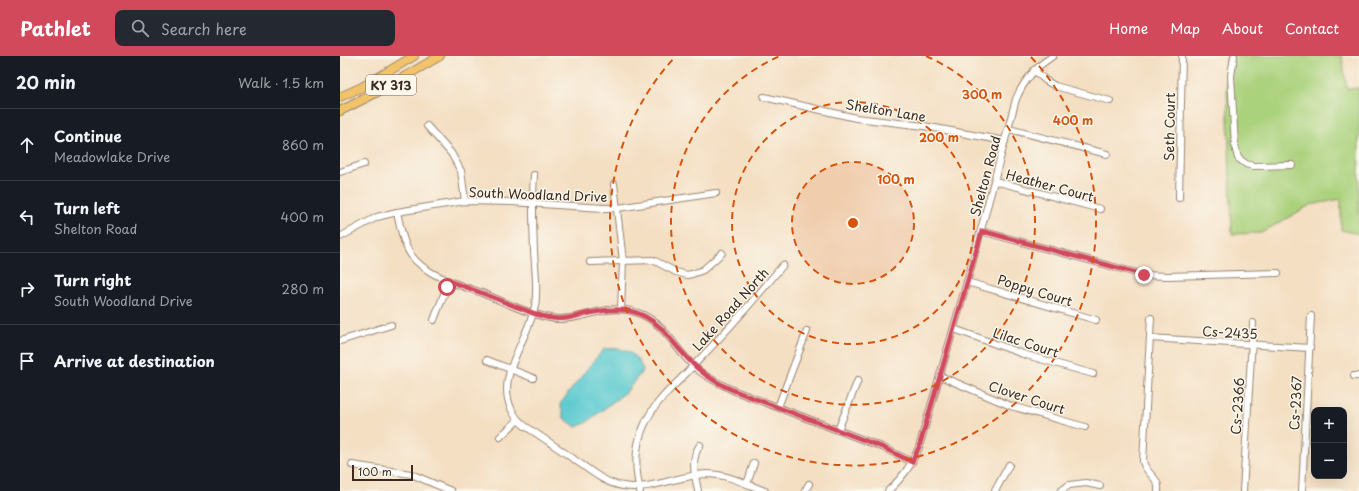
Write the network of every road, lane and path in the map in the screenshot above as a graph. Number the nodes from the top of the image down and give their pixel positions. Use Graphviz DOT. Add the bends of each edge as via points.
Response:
graph roads {
  1 [pos="414,56"];
  2 [pos="440,56"];
  3 [pos="1053,56"];
  4 [pos="1182,56"];
  5 [pos="1234,56"];
  6 [pos="1034,70"];
  7 [pos="340,97"];
  8 [pos="764,97"];
  9 [pos="1110,101"];
  10 [pos="340,110"];
  11 [pos="427,126"];
  12 [pos="1008,129"];
  13 [pos="1005,141"];
  14 [pos="1108,154"];
  15 [pos="364,164"];
  16 [pos="1292,166"];
  17 [pos="340,172"];
  18 [pos="534,175"];
  19 [pos="995,181"];
  20 [pos="614,184"];
  21 [pos="716,193"];
  22 [pos="1179,198"];
  23 [pos="465,201"];
  24 [pos="533,204"];
  25 [pos="618,208"];
  26 [pos="1100,209"];
  27 [pos="397,212"];
  28 [pos="982,231"];
  29 [pos="340,237"];
  30 [pos="722,253"];
  31 [pos="623,261"];
  32 [pos="590,262"];
  33 [pos="784,265"];
  34 [pos="1278,273"];
  35 [pos="449,281"];
  36 [pos="967,282"];
  37 [pos="621,309"];
  38 [pos="533,312"];
  39 [pos="1311,316"];
  40 [pos="1151,318"];
  41 [pos="434,320"];
  42 [pos="1096,320"];
  43 [pos="1253,323"];
  44 [pos="391,325"];
  45 [pos="954,329"];
  46 [pos="807,331"];
  47 [pos="1150,338"];
  48 [pos="340,341"];
  49 [pos="1252,344"];
  50 [pos="1310,348"];
  51 [pos="487,360"];
  52 [pos="694,366"];
  53 [pos="511,370"];
  54 [pos="1092,374"];
  55 [pos="940,376"];
  56 [pos="534,378"];
  57 [pos="858,380"];
  58 [pos="778,407"];
  59 [pos="518,420"];
  60 [pos="1085,427"];
  61 [pos="838,430"];
  62 [pos="500,437"];
  63 [pos="700,445"];
  64 [pos="912,462"];
  65 [pos="754,463"];
  66 [pos="352,465"];
  67 [pos="1009,465"];
  68 [pos="695,476"];
  69 [pos="747,484"];
  70 [pos="809,484"];
  71 [pos="1100,486"];
  72 [pos="640,489"];
  73 [pos="451,491"];
  74 [pos="698,491"];
  75 [pos="765,491"];
  76 [pos="805,491"];
  77 [pos="888,491"];
  78 [pos="995,491"];
  79 [pos="1061,491"];
  80 [pos="1158,491"];
  81 [pos="1243,491"];
  82 [pos="1302,491"];
  1 -- 7 [label="highway, KY 313"];
  2 -- 10 [label="highway, KY 313" via="376,93"];
  3 -- 6 [label="street, Shelton Road"];
  4 -- 22 [label="street, Seth Court"];
  5 -- 16 [label="street" via="1231,76 1238,158 1253,166"];
  6 -- 9 [label="street" via="1055,86"];
  6 -- 12 [label="street, Shelton Road" via="1018,95"];
  8 -- 13 [label="street, Shelton Lane" via="856,118 924,126"];
  11 -- 23 [label="street" via="451,153 461,171"];
  12 -- 13 [label="street, Shelton Road"];
  12 -- 14 [label="street"];
  13 -- 19 [label="street, Shelton Road"];
  15 -- 17 [label="street"];
  18 -- 24 [label="street"];
  19 -- 26 [label="street, Heather Court"];
  19 -- 28 [label="street, Shelton Road"];
  20 -- 25 [label="street"];
  21 -- 25 [label="street, South Woodland Drive"];
  23 -- 24 [label="street, South Woodland Drive"];
  23 -- 27 [label="street, South Woodland Drive"];
  24 -- 25 [label="street, South Woodland Drive"];
  24 -- 38 [label="street" via="536,286"];
  25 -- 31 [label="street"];
  27 -- 29 [label="street, South Woodland Drive" via="370,220"];
  27 -- 35 [label="street" via="403,238 415,260 429,272"];
  28 -- 34 [label="street" via="1144,275"];
  28 -- 36 [label="street, Shelton Road"];
  30 -- 31 [label="street" via="703,270 687,275 653,260"];
  31 -- 32 [label="street"];
  31 -- 37 [label="street"];
  33 -- 52 [label="street, Lake Road North"];
  35 -- 38 [label="street"];
  35 -- 41 [label="street"];
  36 -- 42 [label="street, Poppy Court"];
  36 -- 45 [label="street, Shelton Road"];
  37 -- 38 [label="street" via="565,319"];
  37 -- 52 [label="street" via="643,315 656,323"];
  38 -- 53 [label="street"];
  39 -- 50 [label="street, Cs-2367"];
  40 -- 47 [label="street"];
  43 -- 49 [label="street, Cs-2366"];
  44 -- 48 [label="street"];
  45 -- 54 [label="street, Lilac Court" via="1024,354"];
  45 -- 55 [label="street, Shelton Road"];
  46 -- 58 [label="street"];
  47 -- 49 [label="street, Cs-2435"];
  47 -- 80 [label="street" via="1143,461 1145,468 1157,481"];
  49 -- 50 [label="street, Cs-2435"];
  49 -- 81 [label="street, Cs-2366"];
  50 -- 82 [label="street, Cs-2367"];
  51 -- 53 [label="street"];
  52 -- 58 [label="street" via="721,385"];
  52 -- 72 [label="street, Lake Road North" via="657,404 644,426 636,455"];
  53 -- 56 [label="street"];
  53 -- 59 [label="street" via="507,395"];
  55 -- 60 [label="street, Clover Court" via="1011,406"];
  55 -- 64 [label="street, Shelton Road" via="919,447"];
  57 -- 61 [label="street"];
  58 -- 61 [label="street"];
  59 -- 62 [label="street"];
  59 -- 72 [label="street" via="601,478 617,485"];
  61 -- 64 [label="street"];
  63 -- 68 [label="street" via="694,460"];
  64 -- 77 [label="street, Shelton Road" via="904,476"];
  65 -- 69 [label="street"];
  66 -- 73 [label="street" via="411,474"];
  67 -- 78 [label="street"];
  68 -- 69 [label="street" via="720,475"];
  68 -- 72 [label="street"];
  68 -- 74 [label="street"];
  69 -- 75 [label="street"];
  70 -- 76 [label="street"];
  71 -- 79 [label="street" via="1069,485"];
}
